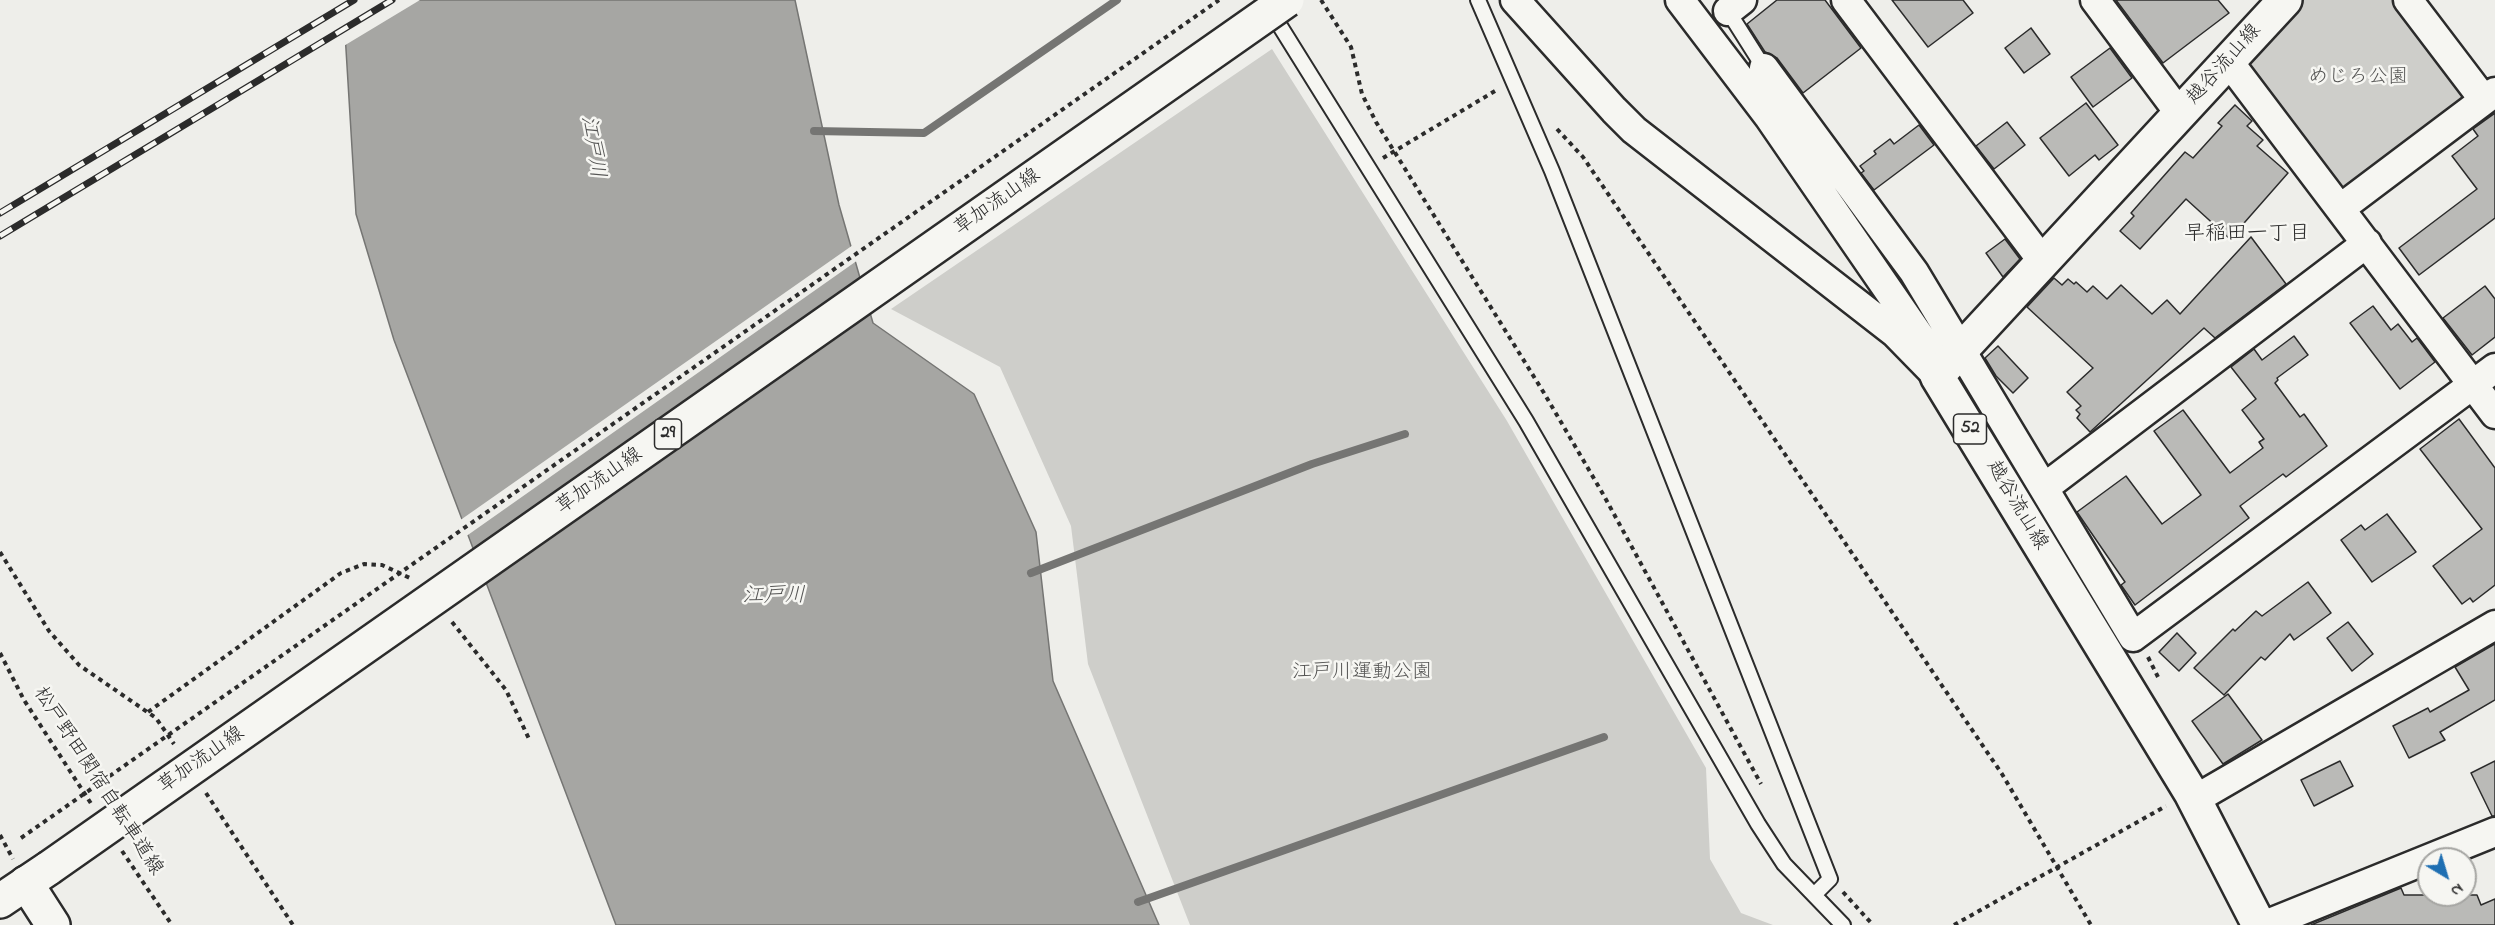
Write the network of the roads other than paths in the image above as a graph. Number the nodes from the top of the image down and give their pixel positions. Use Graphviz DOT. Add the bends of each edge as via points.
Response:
graph roads {
  1 [pos="1264,0"];
  2 [pos="1287,0"];
  3 [pos="1478,0"];
  4 [pos="1515,0"];
  5 [pos="1680,0"];
  6 [pos="1846,0"];
  7 [pos="2095,0"];
  8 [pos="2284,0"];
  9 [pos="2408,0"];
  10 [pos="1735,5"];
  11 [pos="2229,62"];
  12 [pos="1764,68"];
  13 [pos="2489,96"];
  14 [pos="2180,114"];
  15 [pos="2341,208"];
  16 [pos="2367,243"];
  17 [pos="2044,263"];
  18 [pos="1947,366"];
  19 [pos="2484,376"];
  20 [pos="2495,414"];
  21 [pos="2044,488"];
  22 [pos="2495,625"];
  23 [pos="2192,796"];
  24 [pos="2495,832"];
  25 [pos="25,884"];
  26 [pos="1814,895"];
  27 [pos="53,925"];
  28 [pos="1843,925"];
  29 [pos="2259,925"];
  30 [pos="2265,925"];
  1 -- 26 [label="lane" via="1526,421 1758,824 1784,864"];
  2 -- 25 [label="main road, 草加流山線 / 29, bridge"];
  3 -- 26 [label="lane" via="1552,171 1830,879"];
  4 -- 18 [label="street" via="1634,130 1895,333"];
  5 -- 18 [label="street"];
  6 -- 17 [label="street"];
  7 -- 14 [label="street"];
  8 -- 11 [label="main road, 越谷流山線"];
  9 -- 13 [label="street"];
  10 -- 12 [label="lane"];
  11 -- 14 [label="main road, 越谷流山線"];
  11 -- 15 [label="street"];
  12 -- 18 [label="street" via="1914,272"];
  13 -- 15 [label="street"];
  14 -- 17 [label="main road, 越谷流山線"];
  15 -- 16 [label="street"];
  16 -- 19 [label="street"];
  16 -- 21 [label="street"];
  17 -- 18 [label="main road, 越谷流山線"];
  18 -- 21 [label="street"];
  18 -- 23 [label="main road, 越谷流山線 / 52"];
  19 -- 20 [label="street"];
  19 -- 21 [label="street" via="2133,637"];
  22 -- 23 [label="street"];
  23 -- 29 [label="main road, 越谷流山線 / 52"];
  24 -- 30 [label="street"];
  25 -- 27 [label="main road"];
  26 -- 28 [label="lane"];
}
